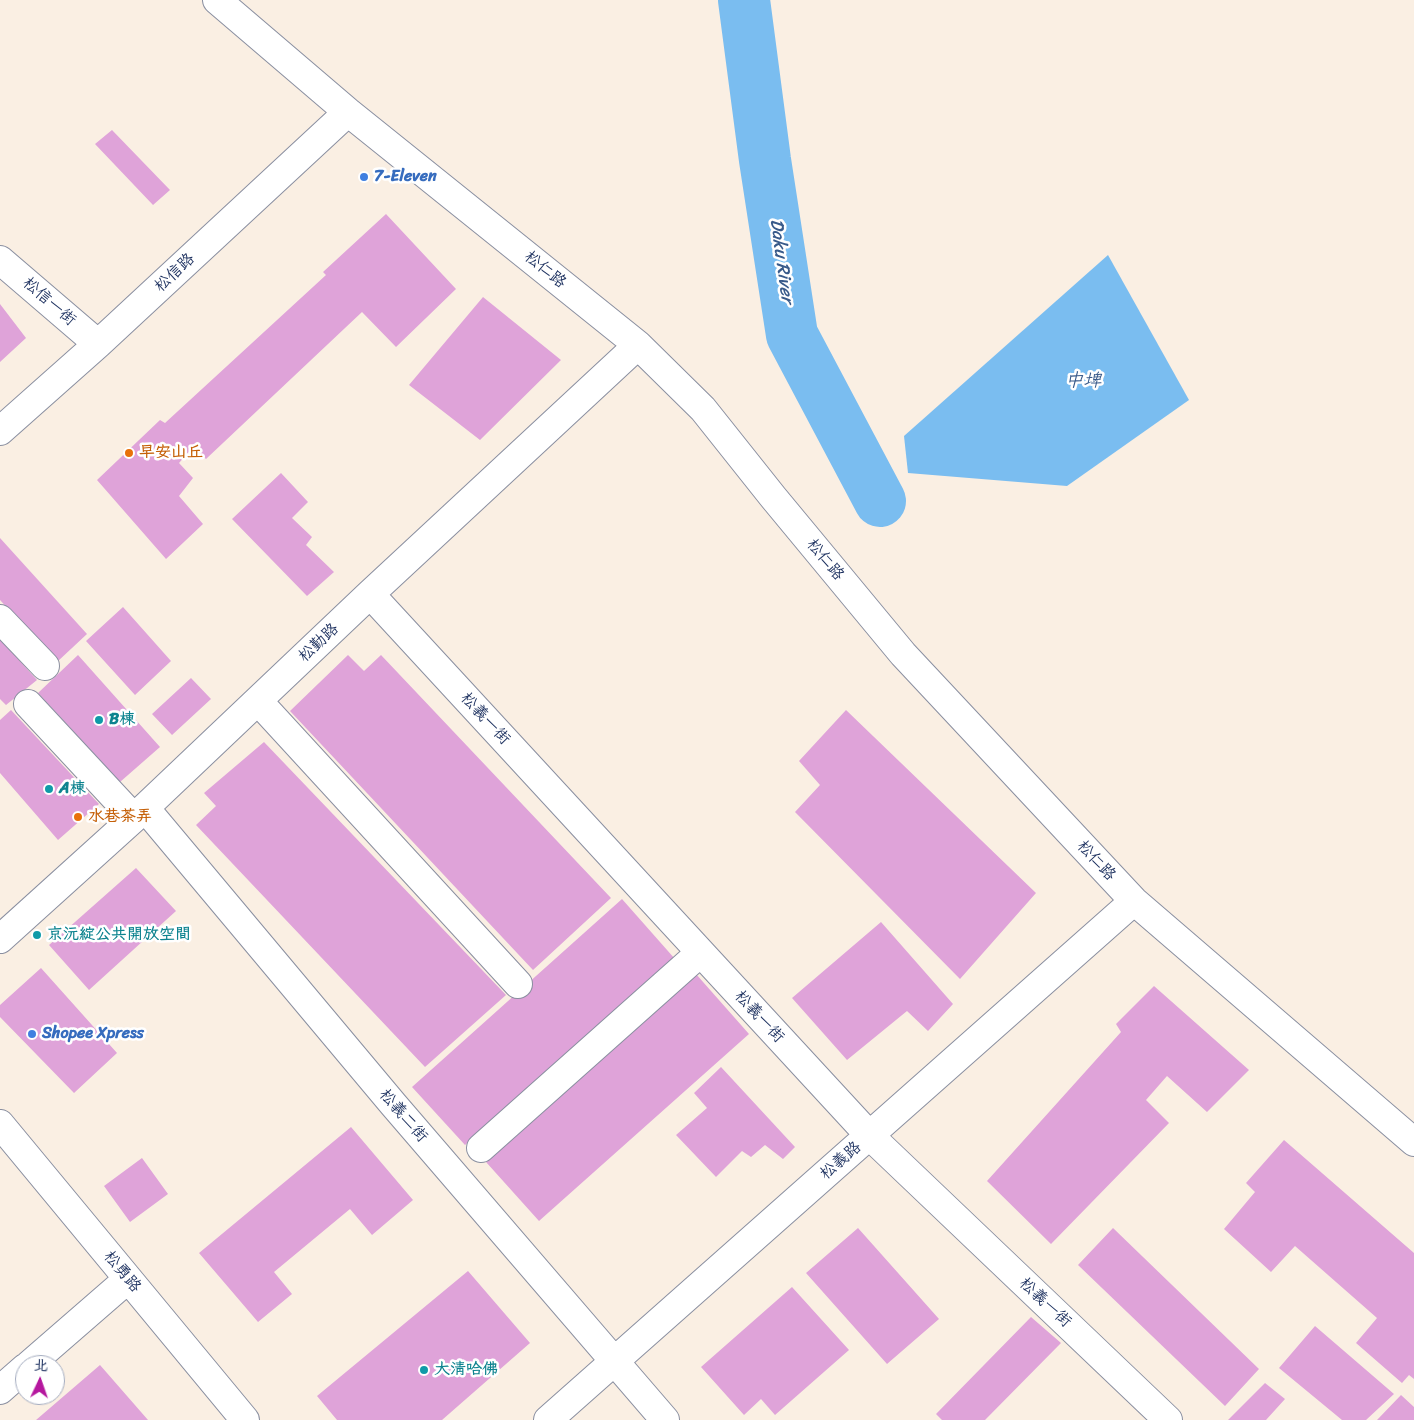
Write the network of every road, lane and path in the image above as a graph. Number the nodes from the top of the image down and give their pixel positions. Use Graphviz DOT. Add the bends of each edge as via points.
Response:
graph roads {
  1 [pos="217,0"];
  2 [pos="348,112"];
  3 [pos="0,260"];
  4 [pos="98,344"];
  5 [pos="638,346"];
  6 [pos="0,431"];
  7 [pos="370,594"];
  8 [pos="0,619"];
  9 [pos="44,666"];
  10 [pos="258,701"];
  11 [pos="28,704"];
  12 [pos="139,813"];
  13 [pos="1134,901"];
  14 [pos="3,929"];
  15 [pos="700,953"];
  16 [pos="518,984"];
  17 [pos="0,1124"];
  18 [pos="870,1136"];
  19 [pos="1414,1142"];
  20 [pos="481,1148"];
  21 [pos="128,1279"];
  22 [pos="40,1355"];
  23 [pos="614,1361"];
  24 [pos="15,1377"];
  25 [pos="0,1390"];
  26 [pos="245,1420"];
  27 [pos="548,1420"];
  28 [pos="665,1420"];
  29 [pos="1168,1420"];
  1 -- 2 [label="street, 松仁路"];
  2 -- 4 [label="street, 松信路"];
  2 -- 5 [label="street, 松仁路"];
  3 -- 4 [label="street, 松信一街"];
  4 -- 6 [label="street, 松信路"];
  5 -- 7 [label="street, 松勤路"];
  5 -- 13 [label="street, 松仁路" via="703,409 903,654"];
  7 -- 10 [label="street, 松勤路"];
  7 -- 15 [label="street, 松義一街"];
  8 -- 9 [label="street"];
  10 -- 12 [label="street, 松勤路"];
  10 -- 16 [label="street"];
  11 -- 12 [label="street, 松義二街"];
  12 -- 14 [label="street, 松勤路"];
  12 -- 23 [label="street, 松義二街"];
  13 -- 18 [label="street, 松義路"];
  13 -- 19 [label="street, 松仁路"];
  15 -- 18 [label="street, 松義一街"];
  15 -- 20 [label="street"];
  17 -- 21 [label="street, 松勇路"];
  18 -- 23 [label="street, 松義路"];
  18 -- 29 [label="street, 松義一街"];
  21 -- 22 [label="street"];
  21 -- 26 [label="street, 松勇路"];
  23 -- 27 [label="street, 松義路"];
  23 -- 28 [label="street, 松義二街"];
  24 -- 25 [label="street"];
}
